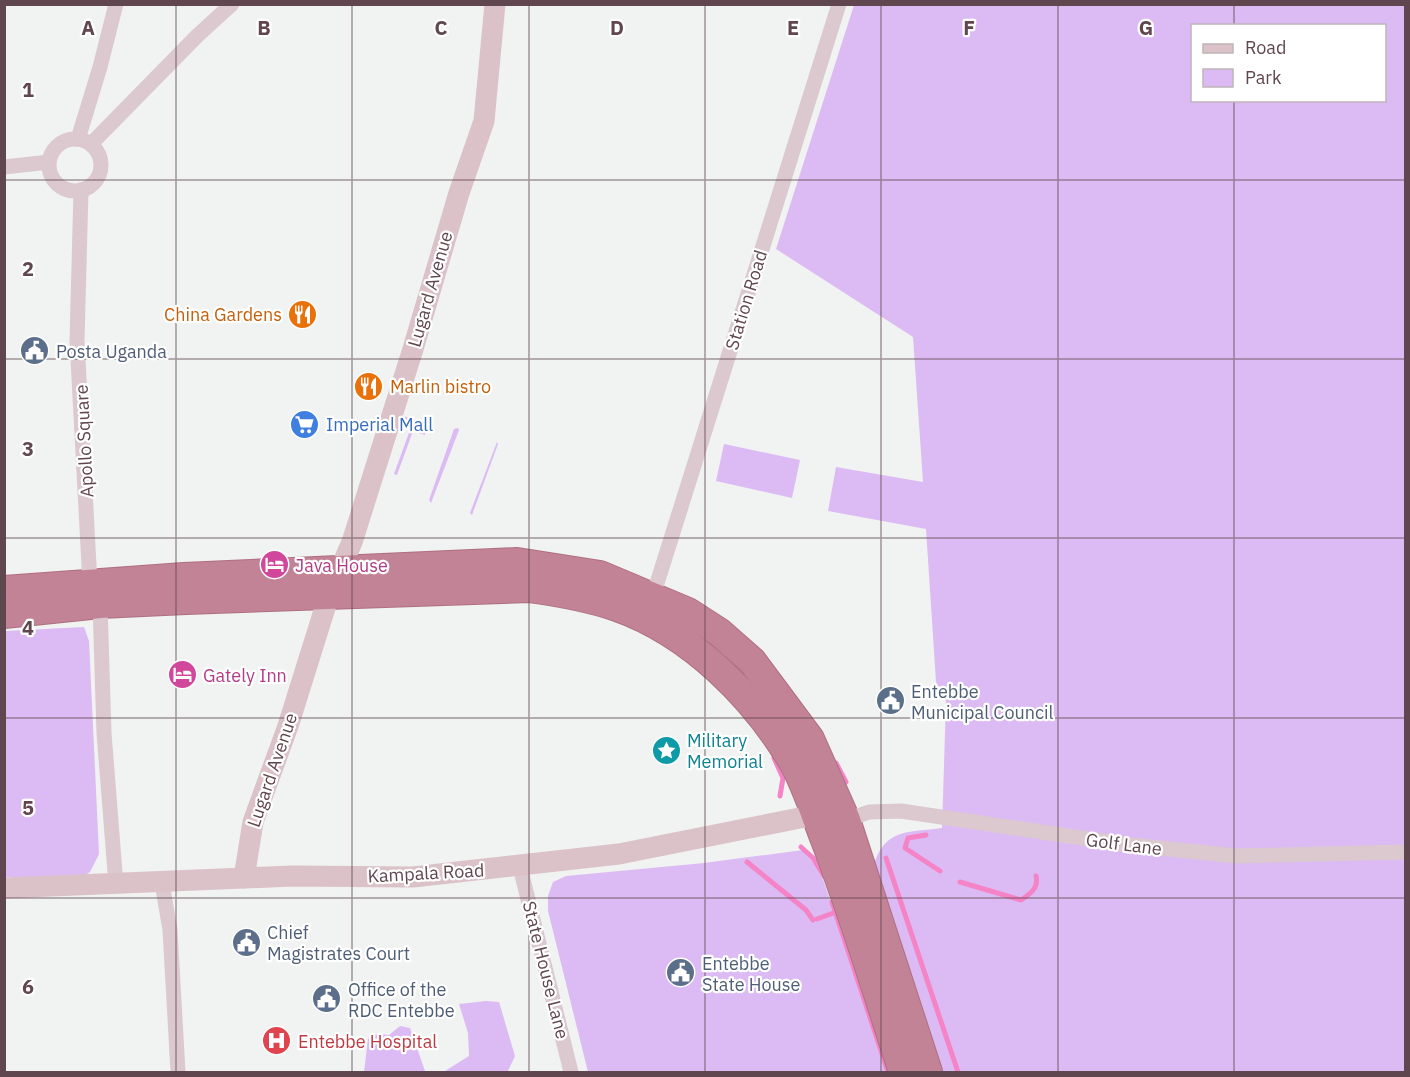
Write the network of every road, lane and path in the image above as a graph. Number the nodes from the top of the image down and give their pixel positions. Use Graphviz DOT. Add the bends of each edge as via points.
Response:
graph roads {
  1 [pos="116,4"];
  2 [pos="232,4"];
  3 [pos="495,4"];
  4 [pos="839,4"];
  5 [pos="85,141"];
  6 [pos="49,162"];
  7 [pos="4,167"];
  8 [pos="81,190"];
  9 [pos="342,569"];
  10 [pos="4,590"];
  11 [pos="95,594"];
  12 [pos="329,595"];
  13 [pos="653,596"];
  14 [pos="4,614"];
  15 [pos="834,813"];
  16 [pos="1406,852"];
  17 [pos="520,867"];
  18 [pos="244,878"];
  19 [pos="162,882"];
  20 [pos="116,885"];
  21 [pos="4,888"];
  22 [pos="178,1072"];
  23 [pos="572,1072"];
  24 [pos="903,1072"];
  25 [pos="928,1072"];
  1 -- 5 [label="street"];
  2 -- 5 [label="street"];
  3 -- 9 [label="street, Lugard Avenue" via="484,121"];
  4 -- 13 [label="street, Station Road"];
  5 -- 6 [label="street" via="71,139 58,146"];
  5 -- 8 [label="street" via="99,154 99,173"];
  6 -- 7 [label="street"];
  6 -- 8 [label="street" via="56,182 71,190"];
  8 -- 11 [label="street, Apollo Square" via="77,340"];
  9 -- 11 [label="highway"];
  9 -- 12 [label="street, Lugard Avenue"];
  9 -- 13 [label="highway" via="517,562 600,575"];
  10 -- 11 [label="highway"];
  11 -- 12 [label="highway"];
  11 -- 14 [label="highway"];
  11 -- 20 [label="street, Apollo Square"];
  12 -- 15 [label="highway" via="528,588 570,594 618,608 655,625 709,662 742,693"];
  12 -- 18 [label="street, Lugard Avenue" via="253,822"];
  13 -- 15 [label="highway" via="719,632 752,661 810,739"];
  15 -- 16 [label="street, Golf Lane" via="901,811 1122,844 1236,856"];
  15 -- 17 [label="street, Kampala Road" via="619,854"];
  15 -- 24 [label="highway" via="843,890"];
  15 -- 25 [label="highway"];
  17 -- 18 [label="street, Kampala Road" via="413,877"];
  17 -- 23 [label="street, State House Lane"];
  18 -- 19 [label="street, Kampala Road"];
  19 -- 20 [label="street, Kampala Road"];
  19 -- 22 [label="street" via="170,930"];
  20 -- 21 [label="street, Kampala Road"];
}
